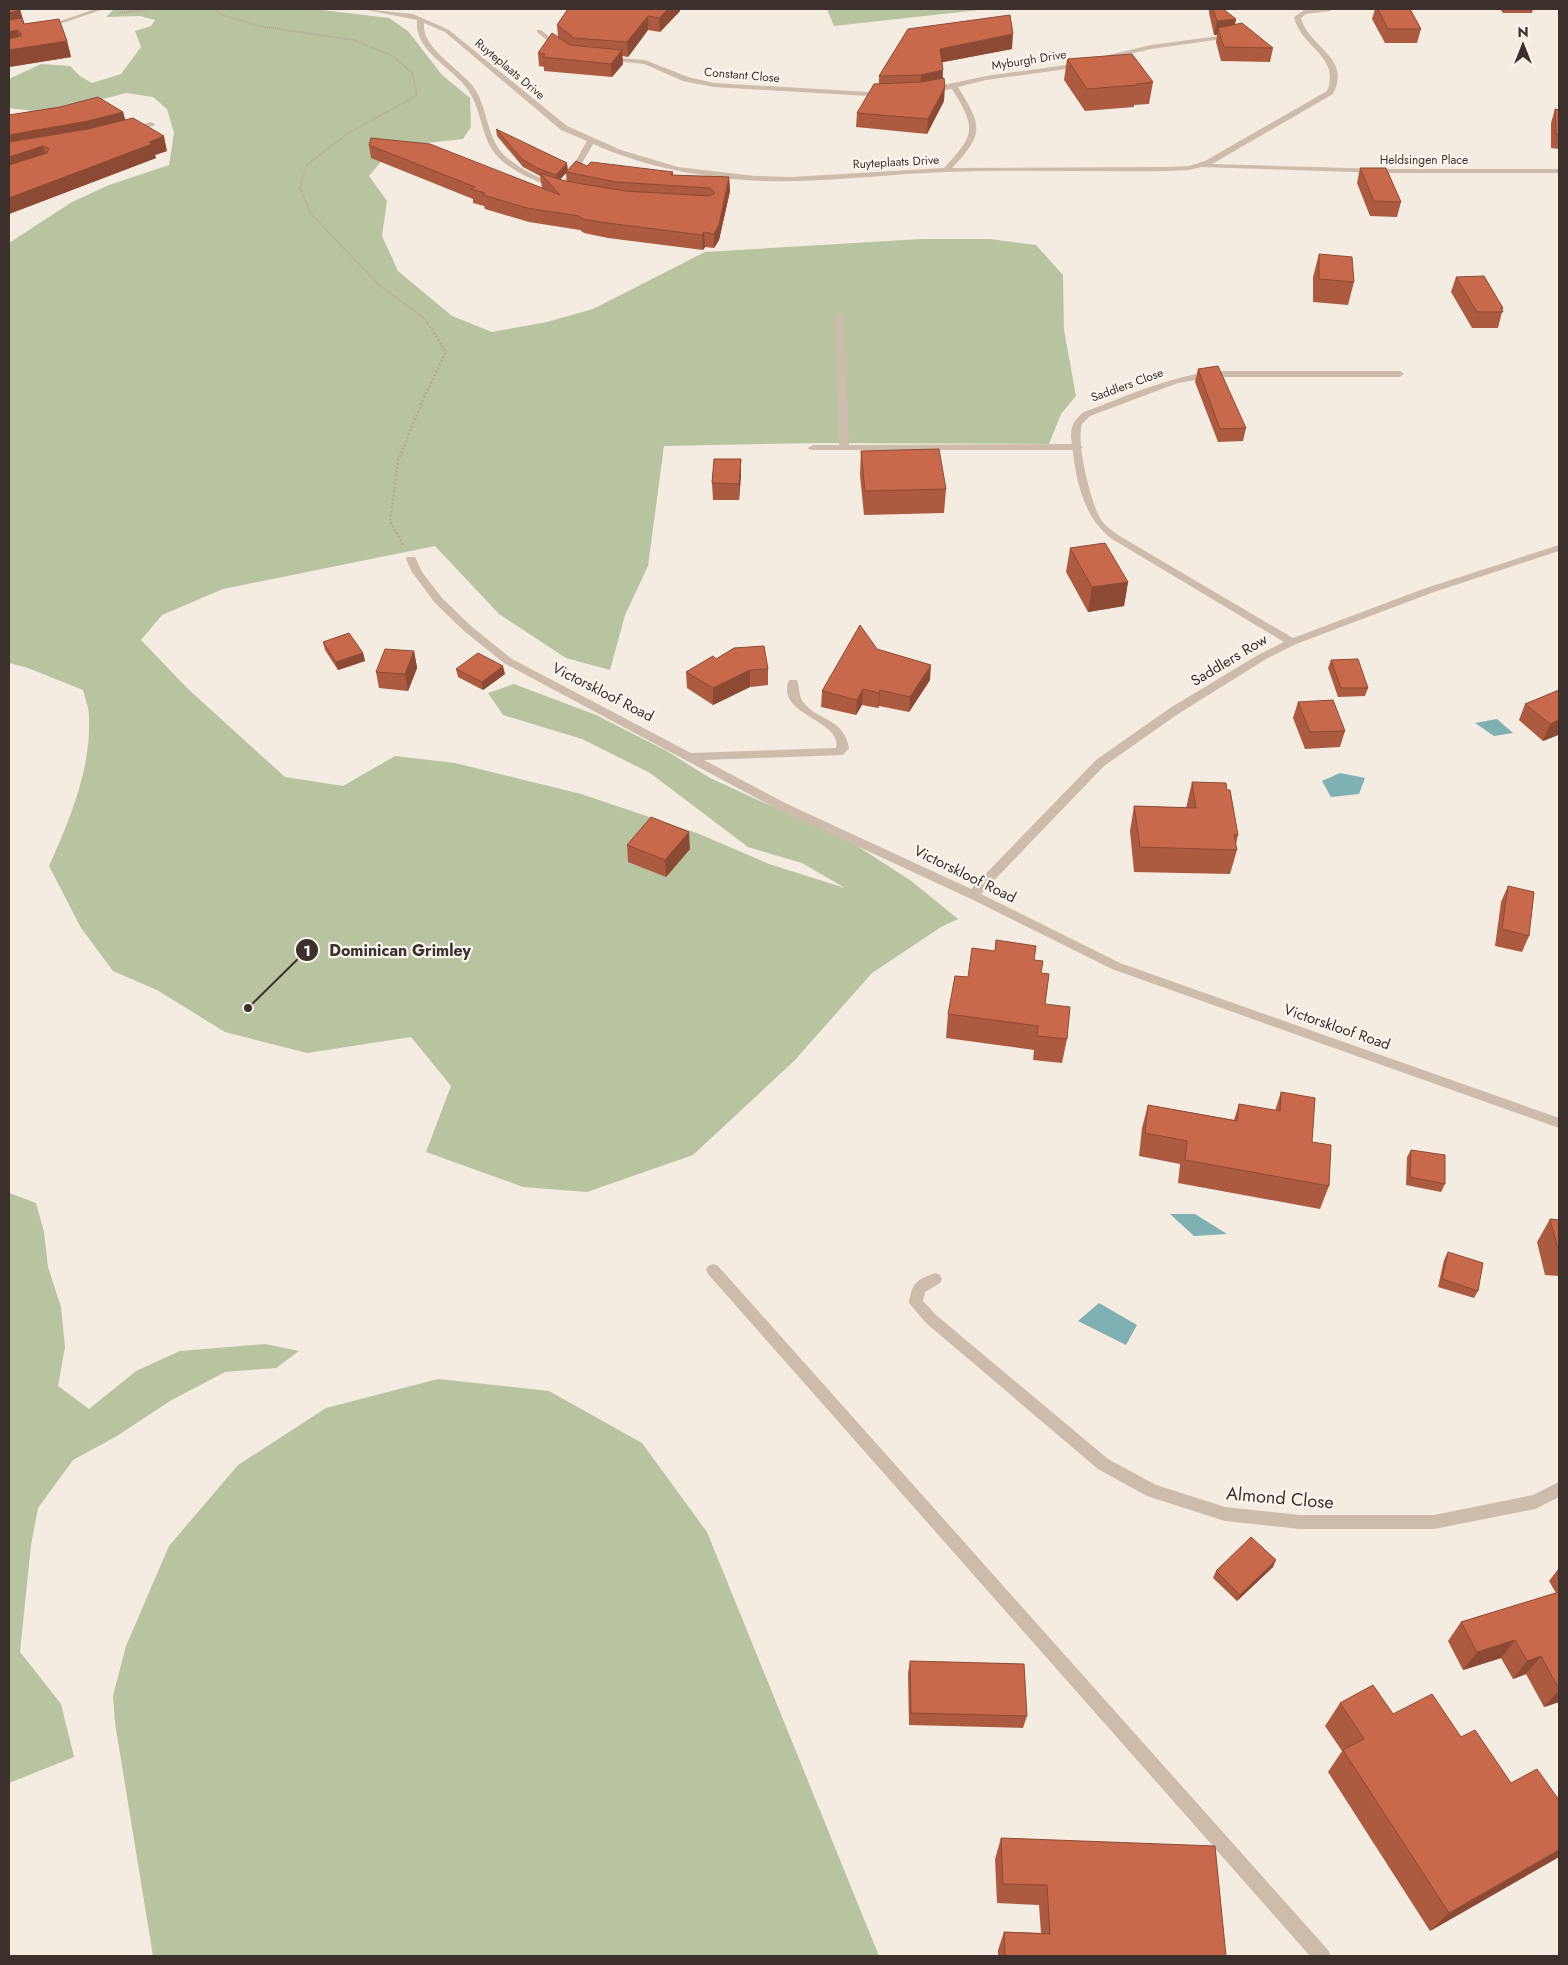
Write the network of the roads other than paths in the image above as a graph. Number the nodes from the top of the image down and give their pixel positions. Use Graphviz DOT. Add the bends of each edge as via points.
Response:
graph roads {
  1 [pos="101,9"];
  2 [pos="364,9"];
  3 [pos="1330,9"];
  4 [pos="421,19"];
  5 [pos="41,28"];
  6 [pos="539,32"];
  7 [pos="1236,35"];
  8 [pos="566,52"];
  9 [pos="594,59"];
  10 [pos="954,86"];
  11 [pos="920,93"];
  12 [pos="892,94"];
  13 [pos="151,124"];
  14 [pos="117,132"];
  15 [pos="591,141"];
  16 [pos="1199,166"];
  17 [pos="946,170"];
  18 [pos="1559,171"];
  19 [pos="557,188"];
  20 [pos="565,190"];
  21 [pos="839,315"];
  22 [pos="1400,374"];
  23 [pos="1078,447"];
  24 [pos="813,448"];
  25 [pos="844,448"];
  26 [pos="1559,548"];
  27 [pos="411,559"];
  28 [pos="1292,642"];
  29 [pos="793,682"];
  30 [pos="689,756"];
  31 [pos="973,894"];
  32 [pos="1559,1123"];
  33 [pos="713,1270"];
  34 [pos="935,1279"];
  35 [pos="1559,1489"];
  36 [pos="1322,1956"];
  1 -- 5 [label="street"];
  2 -- 4 [label="street, Ruyteplaats Drive"];
  3 -- 16 [label="street, Ruyteplaats Drive" via="1297,16 1299,26 1336,73 1330,92"];
  4 -- 15 [label="street, Ruyteplaats Drive" via="447,31 564,128"];
  4 -- 19 [label="street" via="419,27 434,53 471,88 485,130 500,155 530,177"];
  6 -- 8 [label="street"];
  7 -- 10 [label="street, Myburgh Drive" via="1151,47"];
  9 -- 12 [label="street, Constant Close" via="645,62 686,79 714,86"];
  10 -- 11 [label="street"];
  10 -- 17 [label="street" via="972,116 974,134 971,144"];
  13 -- 14 [label="street"];
  15 -- 17 [label="street, Ruyteplaats Drive" via="678,169 755,178"];
  15 -- 19 [label="street" via="569,179"];
  16 -- 17 [label="street, Ruyteplaats Drive"];
  16 -- 18 [label="street, Heldsingen Place"];
  19 -- 20 [label="street"];
  21 -- 25 [label="street"];
  22 -- 23 [label="street, Saddlers Close" via="1214,374 1189,377 1087,414 1076,430"];
  23 -- 25 [label="street"];
  23 -- 28 [label="street, Saddlers Close" via="1094,516 1107,530"];
  24 -- 25 [label="street"];
  26 -- 28 [label="street, Saddlers Row" via="1430,590"];
  27 -- 30 [label="street, Victorskloof Road" via="421,581 469,630 508,661"];
  28 -- 31 [label="street, Saddlers Row" via="1174,711 1100,763"];
  29 -- 30 [label="street" via="792,694 797,703 831,726 841,740 844,746 839,752"];
  30 -- 31 [label="street, Victorskloof Road" via="782,806"];
  31 -- 32 [label="street, Victorskloof Road" via="1144,977"];
  33 -- 36 [label="street"];
  34 -- 35 [label="street, Almond Close" via="918,1288 916,1303 931,1319 1102,1464 1152,1491 1225,1514 1290,1521 1434,1522 1535,1502"];
}
